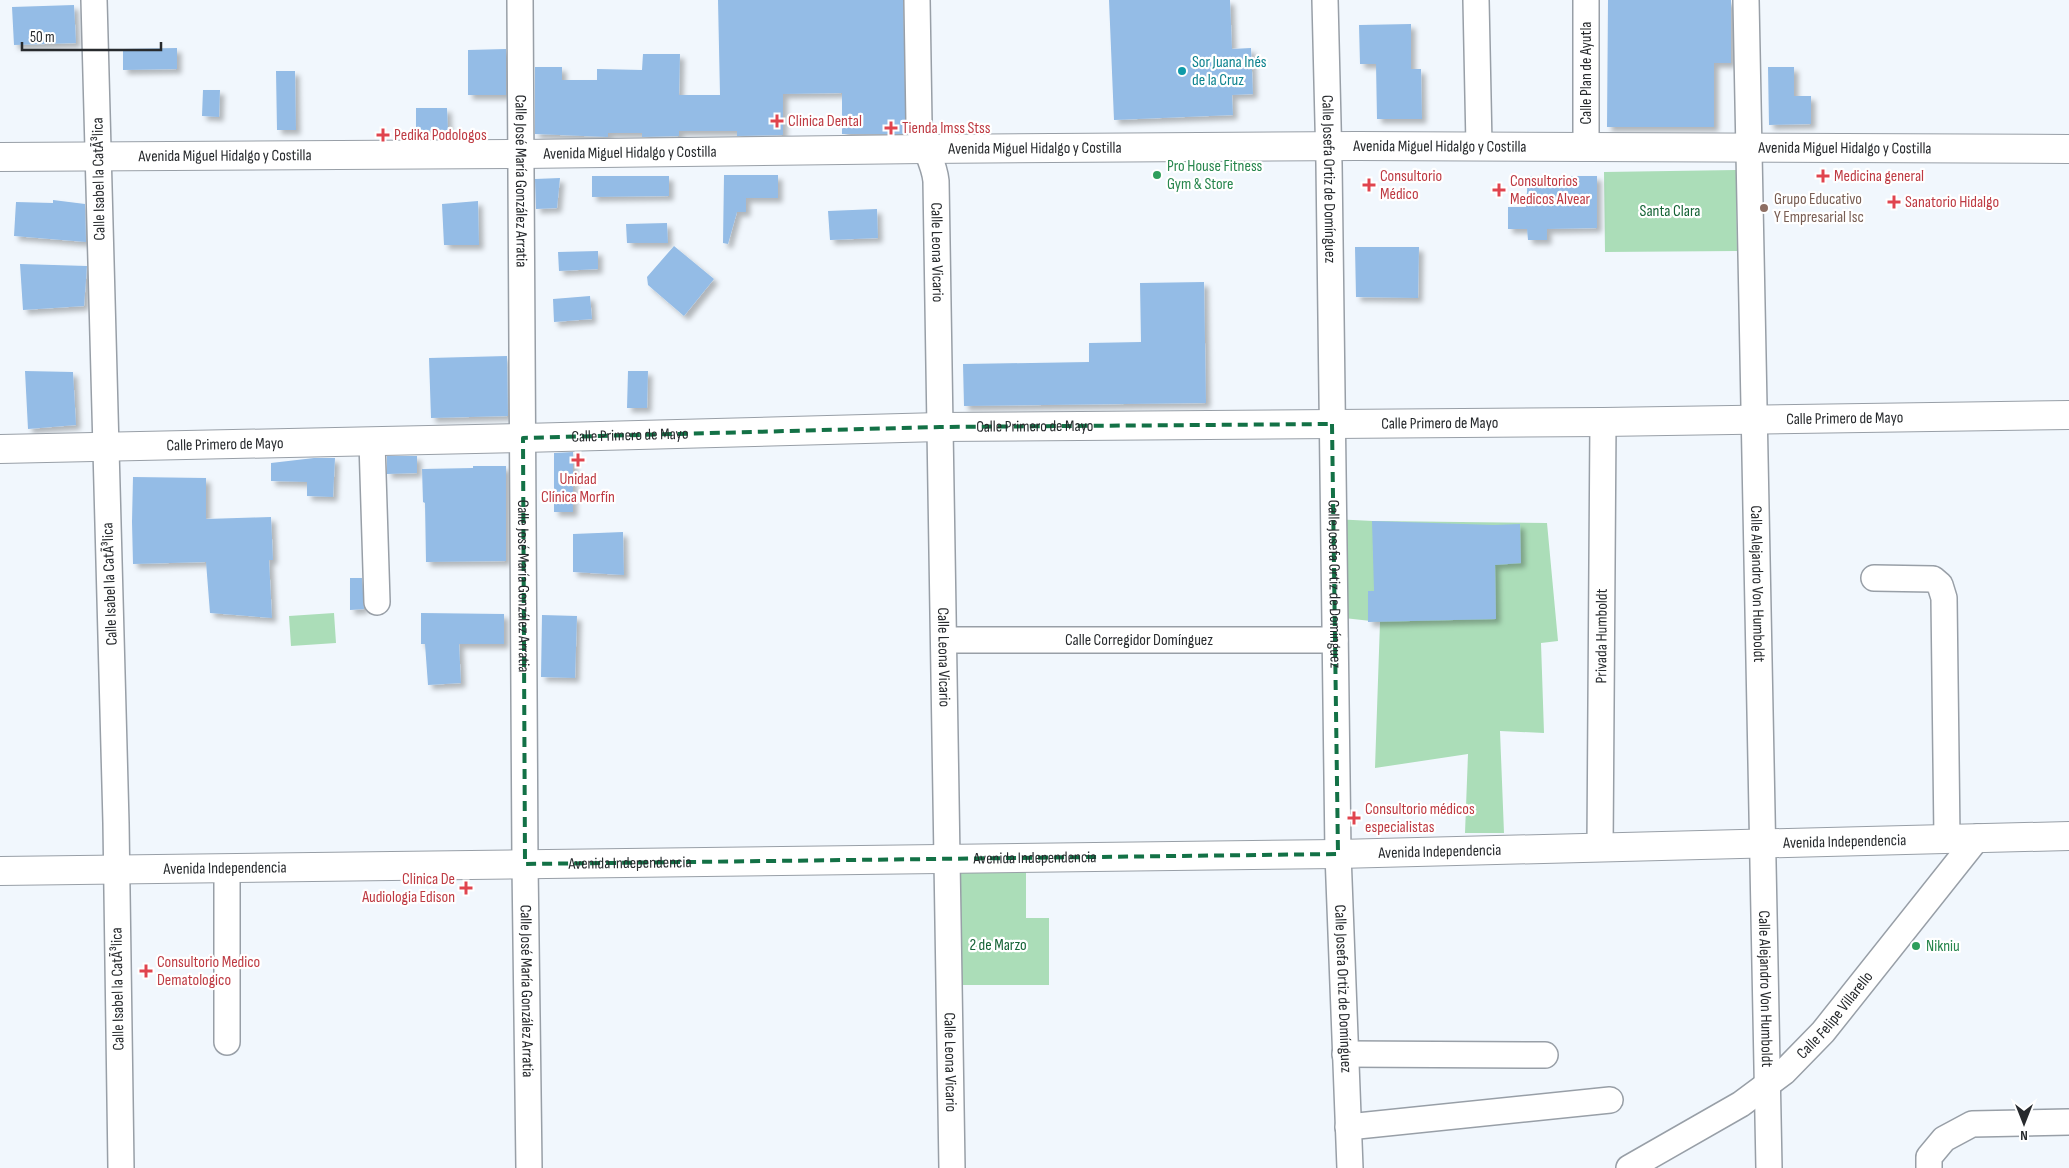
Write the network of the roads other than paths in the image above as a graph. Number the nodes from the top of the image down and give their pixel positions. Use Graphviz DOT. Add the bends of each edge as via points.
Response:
graph roads {
  1 [pos="94,0"];
  2 [pos="918,0"];
  3 [pos="1325,0"];
  4 [pos="1476,0"];
  5 [pos="1586,0"];
  6 [pos="1746,0"];
  7 [pos="517,1"];
  8 [pos="1479,145"];
  9 [pos="1329,146"];
  10 [pos="1586,146"];
  11 [pos="1750,146"];
  12 [pos="2069,148"];
  13 [pos="924,149"];
  14 [pos="522,154"];
  15 [pos="98,156"];
  16 [pos="0,157"];
  17 [pos="2069,415"];
  18 [pos="1753,421"];
  19 [pos="1603,422"];
  20 [pos="1332,424"];
  21 [pos="940,427"];
  22 [pos="523,438"];
  23 [pos="372,442"];
  24 [pos="105,448"];
  25 [pos="0,449"];
  26 [pos="1874,578"];
  27 [pos="377,602"];
  28 [pos="944,640"];
  29 [pos="1335,640"];
  30 [pos="2069,836"];
  31 [pos="1978,837"];
  32 [pos="1947,838"];
  33 [pos="1763,843"];
  34 [pos="1600,848"];
  35 [pos="1338,854"];
  36 [pos="947,858"];
  37 [pos="525,864"];
  38 [pos="116,870"];
  39 [pos="0,872"];
  40 [pos="227,879"];
  41 [pos="227,1042"];
  42 [pos="1345,1054"];
  43 [pos="1545,1055"];
  44 [pos="1767,1086"];
  45 [pos="1610,1100"];
  46 [pos="2069,1122"];
  47 [pos="1348,1128"];
  48 [pos="120,1168"];
  49 [pos="529,1168"];
  50 [pos="952,1168"];
  51 [pos="1350,1168"];
  52 [pos="1629,1168"];
  53 [pos="1770,1168"];
  54 [pos="1929,1168"];
  1 -- 15 [label="street, Calle Isabel la CatÃ³lica"];
  2 -- 13 [label="street, Calle Leona Vicario" via="918,123"];
  3 -- 9 [label="street, Calle Josefa Ortiz de Domínguez"];
  4 -- 8 [label="street"];
  5 -- 10 [label="street, Calle Plan de Ayutla"];
  6 -- 11 [label="street, Calle Alejandro Von Humboldt"];
  7 -- 14 [label="street, Calle José María González Arratia"];
  8 -- 9 [label="main road, Avenida Miguel Hidalgo y Costilla"];
  8 -- 10 [label="main road, Avenida Miguel Hidalgo y Costilla"];
  9 -- 13 [label="main road, Avenida Miguel Hidalgo y Costilla"];
  9 -- 20 [label="street, Calle Josefa Ortiz de Domínguez"];
  10 -- 11 [label="main road, Avenida Miguel Hidalgo y Costilla"];
  11 -- 12 [label="main road, Avenida Miguel Hidalgo y Costilla"];
  11 -- 18 [label="street, Calle Alejandro Von Humboldt"];
  13 -- 14 [label="main road, Avenida Miguel Hidalgo y Costilla"];
  13 -- 21 [label="street, Calle Leona Vicario" via="935,170 936,182"];
  14 -- 15 [label="main road, Avenida Miguel Hidalgo y Costilla"];
  14 -- 22 [label="street, Calle José María González Arratia"];
  15 -- 16 [label="main road, Avenida Miguel Hidalgo y Costilla"];
  15 -- 24 [label="street, Calle Isabel la CatÃ³lica"];
  17 -- 18 [label="main road, Calle Primero de Mayo"];
  18 -- 19 [label="main road, Calle Primero de Mayo"];
  18 -- 33 [label="street, Calle Alejandro Von Humboldt"];
  19 -- 20 [label="main road, Calle Primero de Mayo"];
  19 -- 34 [label="street, Privada Humboldt"];
  20 -- 21 [label="main road, Calle Primero de Mayo"];
  20 -- 29 [label="street, Calle Josefa Ortiz de Domínguez"];
  21 -- 22 [label="main road, Calle Primero de Mayo"];
  21 -- 28 [label="street, Calle Leona Vicario"];
  22 -- 23 [label="main road, Calle Primero de Mayo"];
  22 -- 37 [label="street, Calle José María González Arratia"];
  23 -- 24 [label="main road, Calle Primero de Mayo"];
  23 -- 27 [label="street"];
  24 -- 25 [label="main road, Calle Primero de Mayo"];
  24 -- 38 [label="street, Calle Isabel la CatÃ³lica"];
  26 -- 32 [label="street" via="1932,579 1940,585 1944,598"];
  28 -- 29 [label="street, Calle Corregidor Domínguez"];
  28 -- 36 [label="street, Calle Leona Vicario"];
  29 -- 35 [label="street, Calle Josefa Ortiz de Domínguez"];
  30 -- 31 [label="main road, Avenida Independencia"];
  31 -- 32 [label="main road, Avenida Independencia"];
  31 -- 44 [label="street, Calle Felipe Villarello" via="1823,1032"];
  32 -- 33 [label="main road, Avenida Independencia"];
  33 -- 34 [label="main road, Avenida Independencia"];
  33 -- 44 [label="street, Calle Alejandro Von Humboldt"];
  34 -- 35 [label="main road, Avenida Independencia"];
  35 -- 36 [label="main road, Avenida Independencia"];
  35 -- 42 [label="street, Calle Josefa Ortiz de Domínguez"];
  36 -- 37 [label="main road, Avenida Independencia"];
  36 -- 50 [label="street, Calle Leona Vicario"];
  37 -- 40 [label="main road, Avenida Independencia"];
  37 -- 49 [label="street, Calle José María González Arratia"];
  38 -- 39 [label="main road, Avenida Independencia"];
  38 -- 40 [label="main road, Avenida Independencia"];
  38 -- 48 [label="street, Calle Isabel la CatÃ³lica"];
  40 -- 41 [label="street"];
  42 -- 43 [label="street"];
  42 -- 47 [label="street, Calle Josefa Ortiz de Domínguez"];
  44 -- 52 [label="street, Calle Felipe Villarello"];
  44 -- 53 [label="street, Calle Alejandro Von Humboldt"];
  45 -- 47 [label="street"];
  46 -- 54 [label="street" via="1972,1124 1944,1138 1929,1157"];
  47 -- 51 [label="street, Calle Josefa Ortiz de Domínguez"];
}
